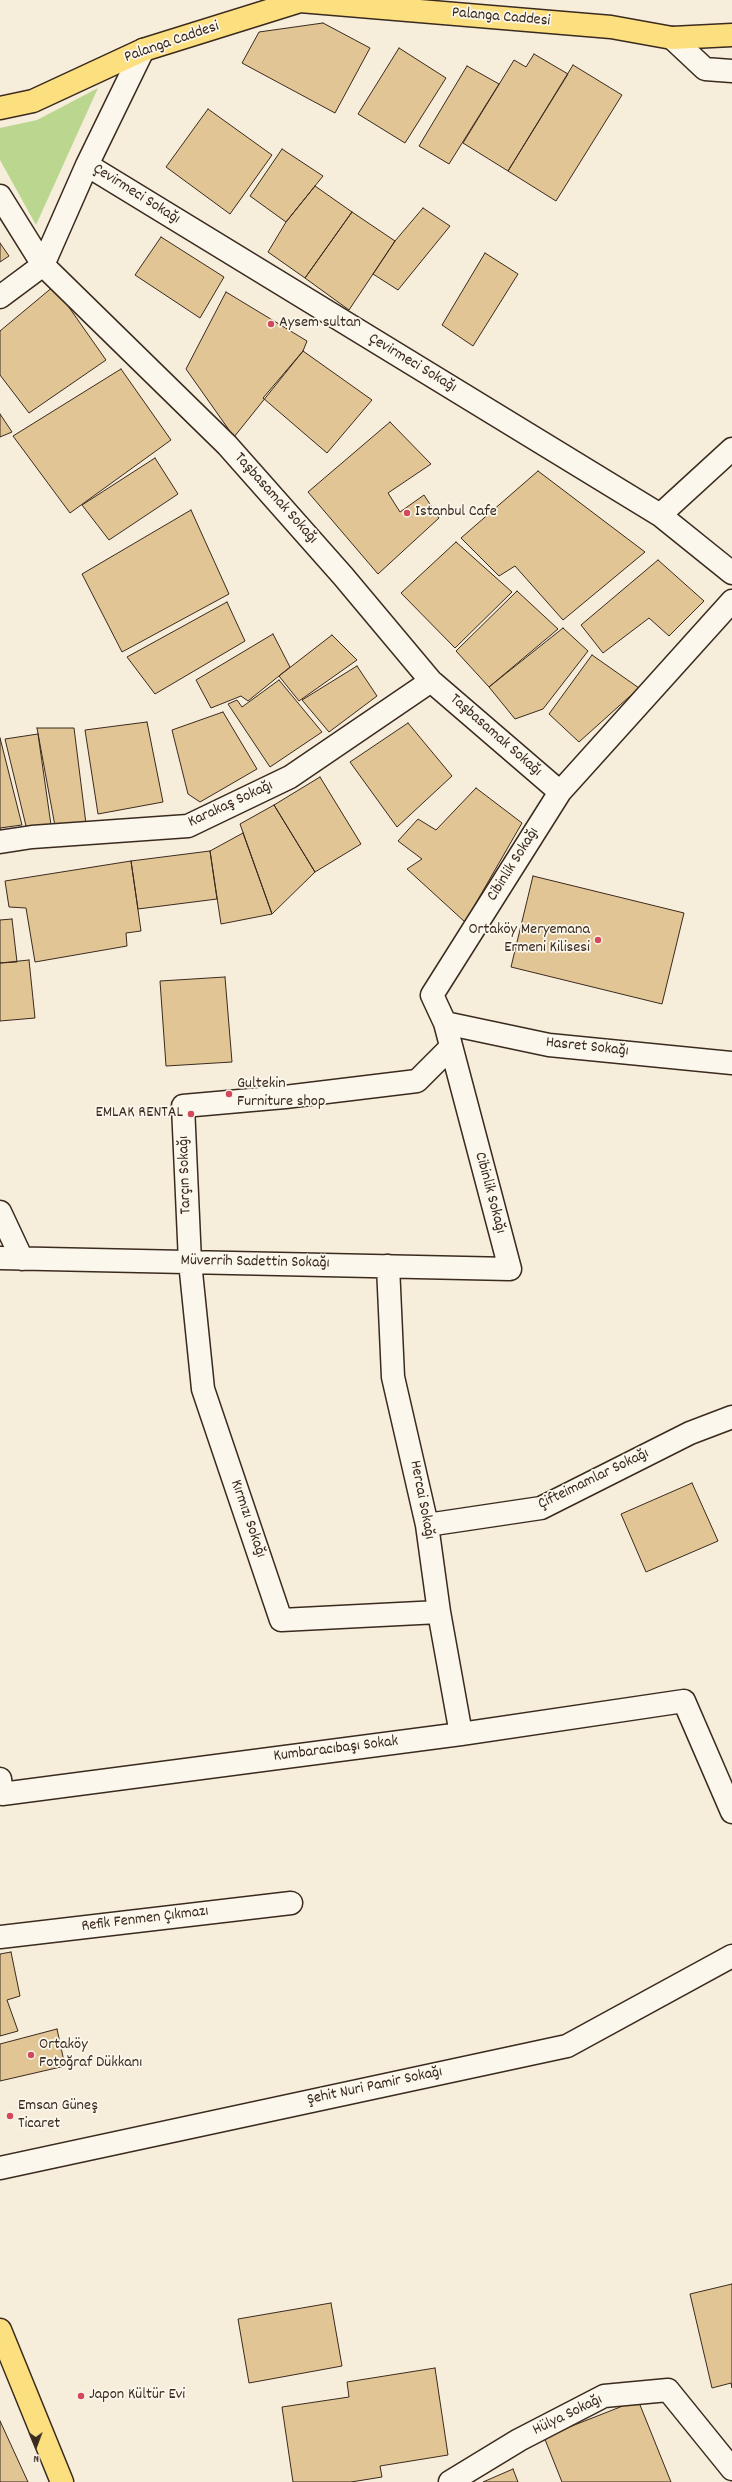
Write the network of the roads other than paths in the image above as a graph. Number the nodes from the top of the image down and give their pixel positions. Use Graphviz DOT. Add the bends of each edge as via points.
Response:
graph roads {
  1 [pos="732,35"];
  2 [pos="672,38"];
  3 [pos="143,50"];
  4 [pos="732,71"];
  5 [pos="0,108"];
  6 [pos="87,164"];
  7 [pos="0,196"];
  8 [pos="43,265"];
  9 [pos="0,297"];
  10 [pos="732,449"];
  11 [pos="660,515"];
  12 [pos="732,573"];
  13 [pos="732,601"];
  14 [pos="431,681"];
  15 [pos="560,792"];
  16 [pos="0,842"];
  17 [pos="444,1023"];
  18 [pos="451,1047"];
  19 [pos="732,1063"];
  20 [pos="0,1212"];
  21 [pos="0,1258"];
  22 [pos="22,1259"];
  23 [pos="190,1262"];
  24 [pos="388,1266"];
  25 [pos="510,1269"];
  26 [pos="732,1417"];
  27 [pos="427,1525"];
  28 [pos="439,1612"];
  29 [pos="461,1734"];
  30 [pos="0,1779"];
  31 [pos="732,1812"];
  32 [pos="290,1903"];
  33 [pos="0,1937"];
  34 [pos="732,1956"];
  35 [pos="0,2168"];
  36 [pos="0,2330"];
  37 [pos="732,2469"];
  38 [pos="62,2482"];
  39 [pos="450,2482"];
  1 -- 2 [label="main road, Palanga Caddesi"];
  2 -- 3 [label="main road, Palanga Caddesi" via="611,27 300,1"];
  2 -- 4 [label="street" via="705,69"];
  3 -- 5 [label="main road, Palanga Caddesi" via="33,101"];
  3 -- 6 [label="street"];
  6 -- 8 [label="street"];
  6 -- 11 [label="street, Çevirmeci Sokağı"];
  7 -- 8 [label="street, Taşbasamak Sokağı"];
  8 -- 9 [label="street"];
  8 -- 14 [label="street, Taşbasamak Sokağı" via="227,445 343,576"];
  10 -- 11 [label="street"];
  11 -- 12 [label="street, Çevirmeci Sokağı"];
  13 -- 15 [label="street, Cibinlik Sokağı"];
  14 -- 15 [label="street, Taşbasamak Sokağı"];
  14 -- 16 [label="street, Karakaş Sokağı" via="290,777 188,826 32,837"];
  15 -- 17 [label="street, Cibinlik Sokağı" via="432,995"];
  17 -- 18 [label="street, Cibinlik Sokağı"];
  17 -- 19 [label="street, Hasret Sokağı" via="549,1045"];
  18 -- 23 [label="street, Tarçın Sokağı" via="417,1080 307,1095 183,1106"];
  18 -- 25 [label="street, Cibinlik Sokağı"];
  20 -- 22 [label="street"];
  21 -- 22 [label="street, Müverrih Sadettin Sokağı"];
  22 -- 23 [label="street, Müverrih Sadettin Sokağı"];
  23 -- 24 [label="street, Müverrih Sadettin Sokağı"];
  23 -- 28 [label="street, Kırmızı Sokağı" via="203,1389 281,1620"];
  24 -- 25 [label="street, Müverrih Sadettin Sokağı"];
  24 -- 27 [label="street, Hercai Sokağı" via="393,1377"];
  26 -- 27 [label="street, Çifteimamlar Sokağı" via="690,1433 540,1508"];
  27 -- 28 [label="street, Hercai Sokağı"];
  28 -- 29 [label="street, Hercai Sokağı"];
  29 -- 30 [label="street, Kumbaracıbaşı Sokak" via="2,1794"];
  29 -- 31 [label="street, Kumbaracıbaşı Sokak" via="684,1701"];
  32 -- 33 [label="street, Refik Fenmen Çıkmazı"];
  34 -- 35 [label="street, Şehit Nuri Pamir Sokağı" via="567,2046"];
  36 -- 38 [label="main road"];
  37 -- 39 [label="street, Hülya Sokağı" via="668,2390 604,2396 519,2440"];
}
